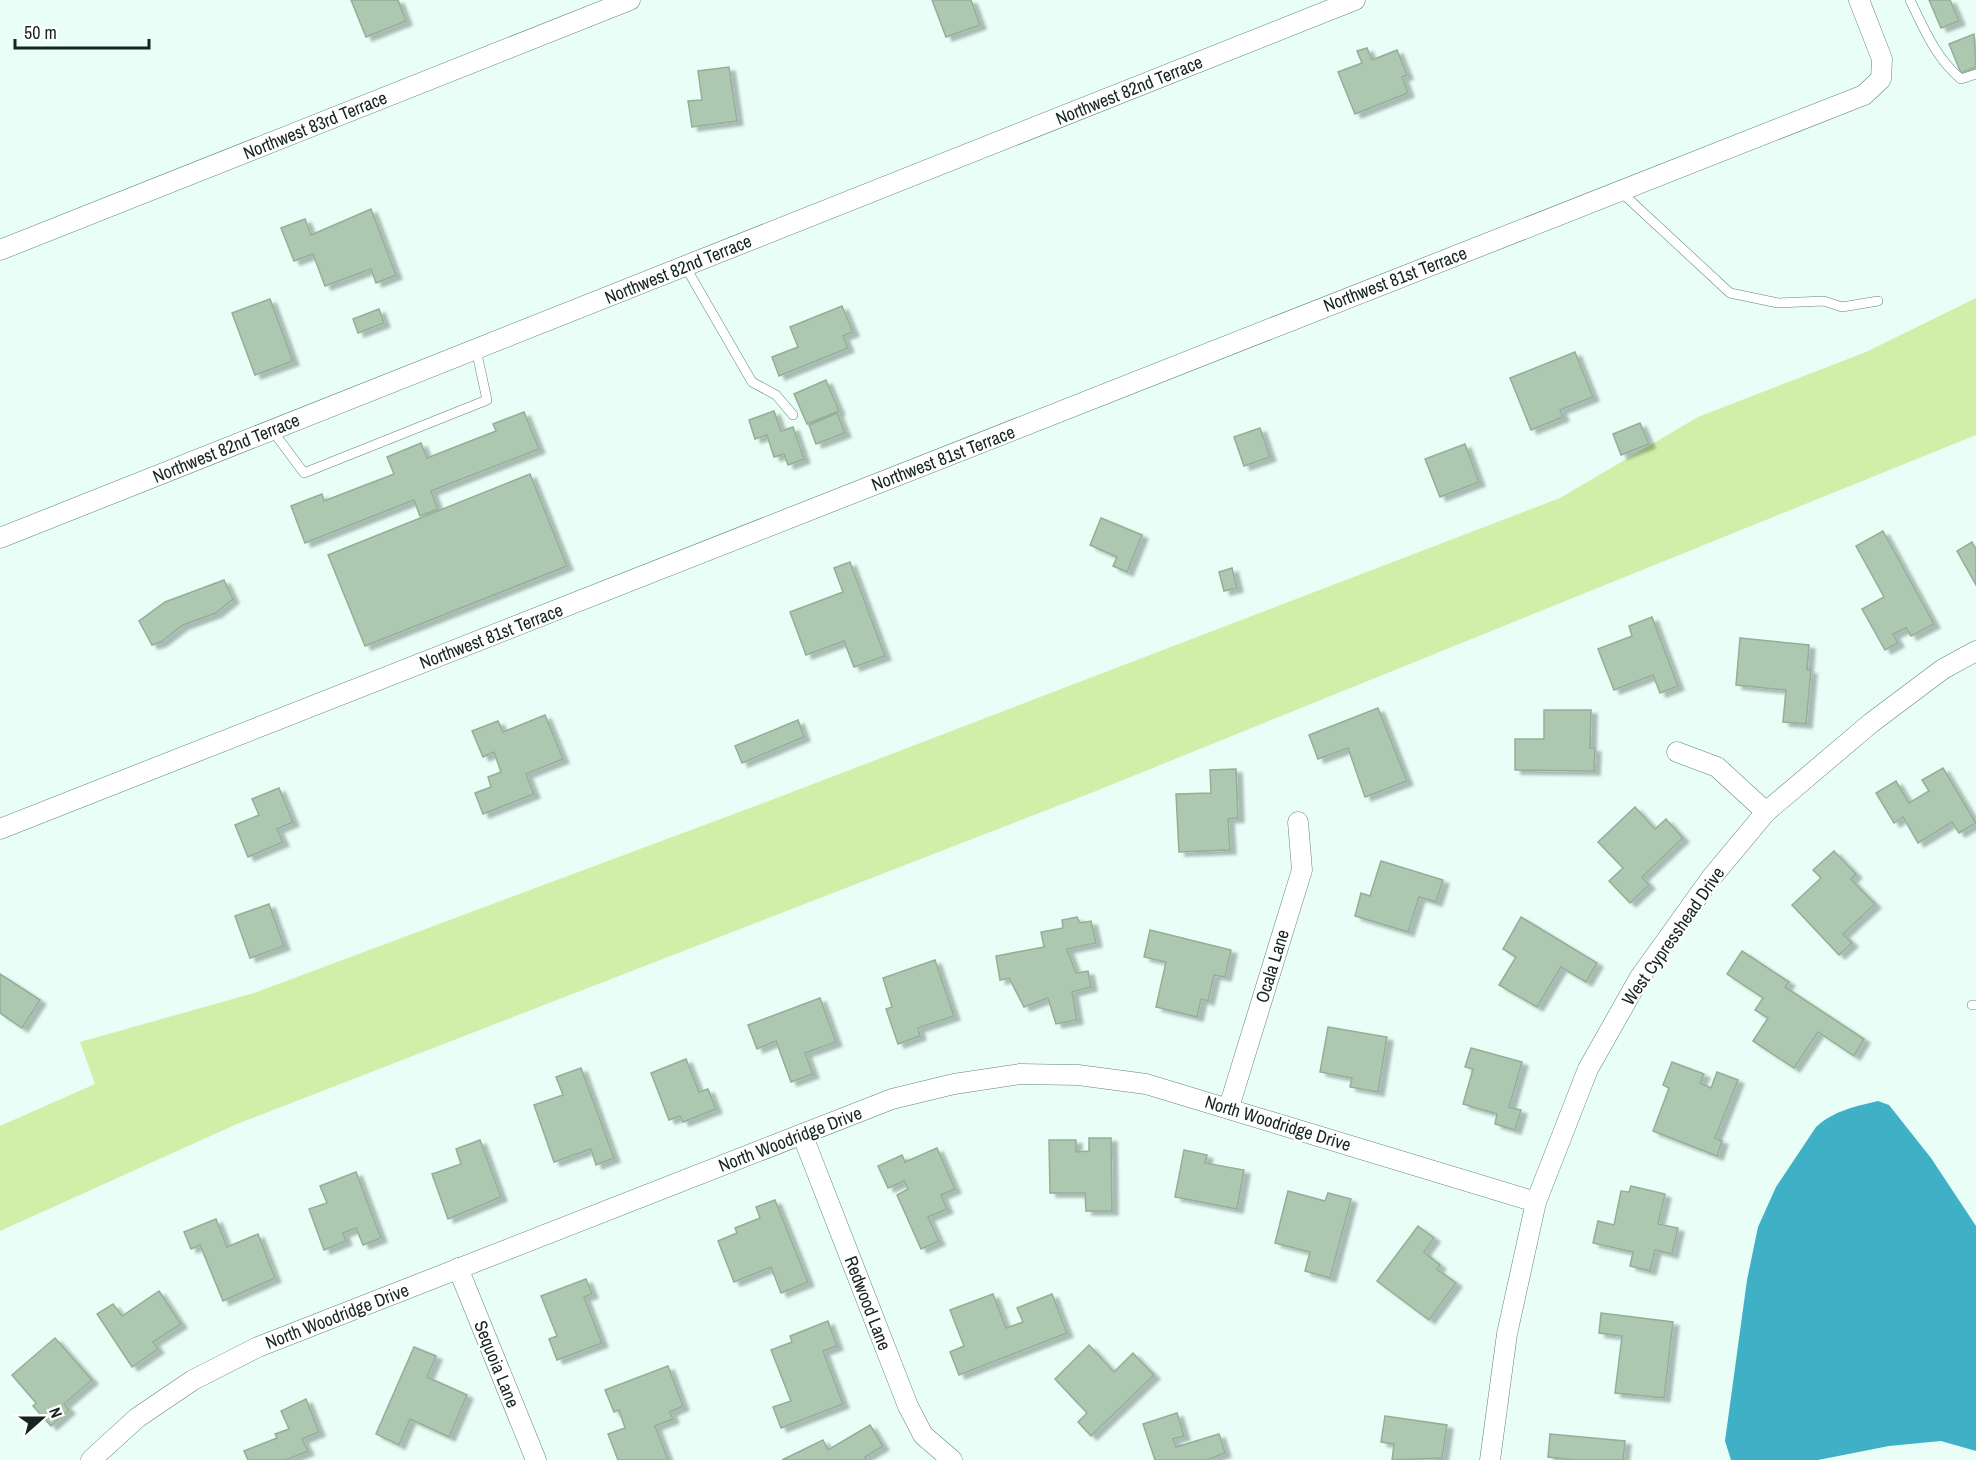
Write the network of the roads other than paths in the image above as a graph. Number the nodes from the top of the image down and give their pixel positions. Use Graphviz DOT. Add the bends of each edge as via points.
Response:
graph roads {
  1 [pos="630,0"];
  2 [pos="1355,0"];
  3 [pos="1859,0"];
  4 [pos="1910,0"];
  5 [pos="1976,74"];
  6 [pos="1620,191"];
  7 [pos="0,250"];
  8 [pos="685,266"];
  9 [pos="1878,301"];
  10 [pos="476,349"];
  11 [pos="793,415"];
  12 [pos="272,430"];
  13 [pos="0,538"];
  14 [pos="1976,651"];
  15 [pos="1677,752"];
  16 [pos="1766,812"];
  17 [pos="1298,822"];
  18 [pos="0,829"];
  19 [pos="1229,1107"];
  20 [pos="802,1134"];
  21 [pos="1536,1202"];
  22 [pos="458,1268"];
  23 [pos="91,1460"];
  24 [pos="536,1460"];
  25 [pos="952,1460"];
  26 [pos="1490,1460"];
  1 -- 7 [label="street, Northwest 83rd Terrace"];
  2 -- 8 [label="street, Northwest 82nd Terrace"];
  3 -- 6 [label="street, Northwest 81st Terrace" via="1882,59 1881,79 1864,95"];
  4 -- 5 [label="lane" via="1946,67 1961,79"];
  6 -- 9 [label="lane" via="1730,293 1778,303 1824,301 1842,307"];
  6 -- 18 [label="street, Northwest 81st Terrace"];
  8 -- 10 [label="street, Northwest 82nd Terrace"];
  8 -- 11 [label="lane" via="752,382 776,396"];
  10 -- 12 [label="street, Northwest 82nd Terrace"];
  10 -- 12 [label="lane" via="486,400 304,473"];
  12 -- 13 [label="street, Northwest 82nd Terrace"];
  14 -- 16 [label="street, West Cypresshead Drive" via="1943,669 1871,723"];
  15 -- 16 [label="street" via="1717,767"];
  16 -- 21 [label="street, West Cypresshead Drive" via="1711,878 1640,977 1588,1069"];
  17 -- 19 [label="street, Ocala Lane" via="1302,870"];
  19 -- 20 [label="street, North Woodridge Drive" via="1146,1084 1078,1075 1020,1074 892,1099"];
  19 -- 21 [label="street, North Woodridge Drive"];
  20 -- 22 [label="street, North Woodridge Drive"];
  20 -- 25 [label="street, Redwood Lane" via="908,1406 923,1435"];
  21 -- 26 [label="street, West Cypresshead Drive" via="1507,1334"];
  22 -- 23 [label="street, North Woodridge Drive" via="258,1347 193,1380 137,1418"];
  22 -- 24 [label="street, Sequoia Lane"];
}
